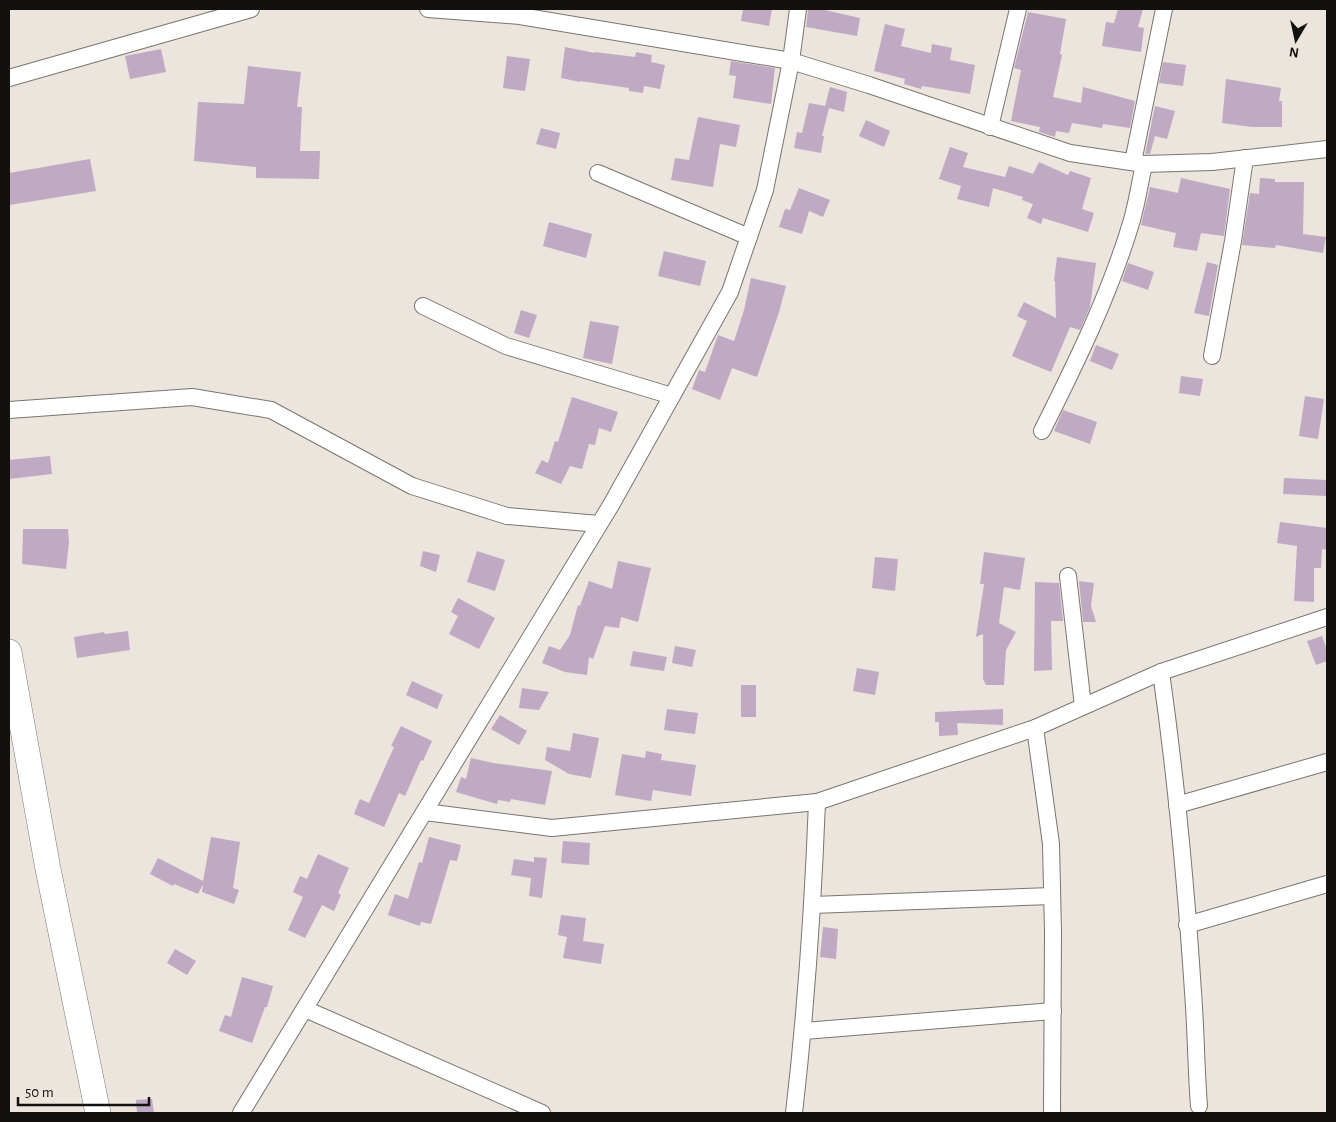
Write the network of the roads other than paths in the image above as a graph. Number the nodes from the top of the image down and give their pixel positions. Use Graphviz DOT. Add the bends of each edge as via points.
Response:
graph roads {
  1 [pos="251,9"];
  2 [pos="428,9"];
  3 [pos="798,9"];
  4 [pos="1018,9"];
  5 [pos="1164,9"];
  6 [pos="791,61"];
  7 [pos="9,78"];
  8 [pos="990,126"];
  9 [pos="1327,149"];
  10 [pos="1245,158"];
  11 [pos="1138,163"];
  12 [pos="598,173"];
  13 [pos="749,237"];
  14 [pos="423,306"];
  15 [pos="1212,356"];
  16 [pos="672,396"];
  17 [pos="9,410"];
  18 [pos="1042,431"];
  19 [pos="599,524"];
  20 [pos="1068,576"];
  21 [pos="1327,618"];
  22 [pos="9,652"];
  23 [pos="1161,672"];
  24 [pos="1083,706"];
  25 [pos="1035,728"];
  26 [pos="1327,762"];
  27 [pos="817,802"];
  28 [pos="1177,805"];
  29 [pos="425,812"];
  30 [pos="1327,884"];
  31 [pos="1052,896"];
  32 [pos="813,905"];
  33 [pos="1187,925"];
  34 [pos="305,1009"];
  35 [pos="1053,1011"];
  36 [pos="804,1030"];
  37 [pos="1199,1106"];
  38 [pos="98,1113"];
  39 [pos="241,1113"];
  40 [pos="542,1113"];
  41 [pos="794,1113"];
  42 [pos="1052,1113"];
  1 -- 7 [label="street"];
  2 -- 6 [label="street" via="520,16"];
  3 -- 6 [label="street"];
  4 -- 8 [label="street"];
  5 -- 11 [label="street"];
  6 -- 8 [label="street"];
  6 -- 13 [label="street" via="765,190"];
  8 -- 11 [label="street" via="1070,153"];
  9 -- 10 [label="street"];
  10 -- 11 [label="street"];
  10 -- 15 [label="street" via="1234,241"];
  11 -- 18 [label="street" via="1132,219 1090,334"];
  12 -- 13 [label="street"];
  13 -- 16 [label="street" via="730,292"];
  14 -- 16 [label="street" via="506,346"];
  16 -- 19 [label="street"];
  17 -- 19 [label="street" via="192,397 271,410 412,486 508,516"];
  19 -- 29 [label="street"];
  20 -- 24 [label="street"];
  21 -- 23 [label="street"];
  22 -- 38 [label="highway" via="48,869"];
  23 -- 24 [label="street"];
  23 -- 28 [label="street"];
  24 -- 25 [label="street"];
  25 -- 27 [label="street"];
  25 -- 31 [label="street" via="1051,844"];
  26 -- 28 [label="street"];
  27 -- 29 [label="street" via="552,828"];
  27 -- 32 [label="street"];
  28 -- 33 [label="street"];
  29 -- 34 [label="street"];
  30 -- 33 [label="street"];
  31 -- 32 [label="street"];
  31 -- 35 [label="street"];
  32 -- 36 [label="street"];
  33 -- 37 [label="street"];
  34 -- 39 [label="street"];
  34 -- 40 [label="street"];
  35 -- 36 [label="street"];
  35 -- 42 [label="street"];
  36 -- 41 [label="street"];
}
